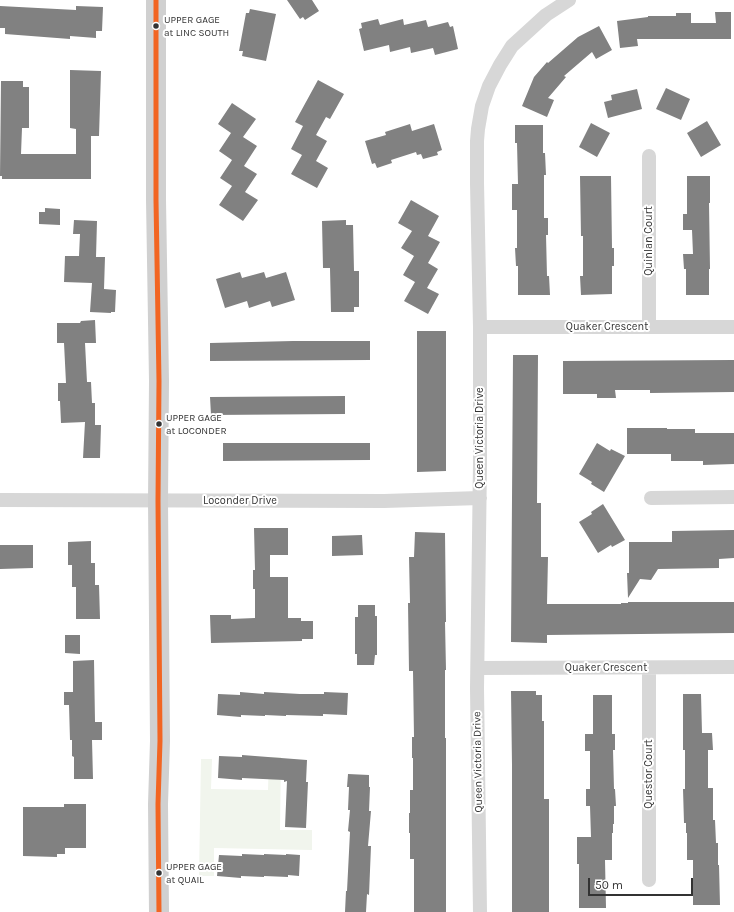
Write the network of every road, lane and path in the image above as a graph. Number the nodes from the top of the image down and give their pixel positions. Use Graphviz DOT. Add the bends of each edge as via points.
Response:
graph roads {
  1 [pos="156,0"];
  2 [pos="569,0"];
  3 [pos="650,156"];
  4 [pos="480,327"];
  5 [pos="649,327"];
  6 [pos="734,328"];
  7 [pos="734,497"];
  8 [pos="480,498"];
  9 [pos="651,498"];
  10 [pos="0,500"];
  11 [pos="158,501"];
  12 [pos="734,667"];
  13 [pos="478,668"];
  14 [pos="649,668"];
  15 [pos="649,880"];
  16 [pos="159,912"];
  17 [pos="480,912"];
  1 -- 11 [label="main road"];
  2 -- 4 [label="street, Queen Victoria Drive" via="546,15 512,46 489,86 482,106 477,141"];
  3 -- 5 [label="street, Quinlan Court"];
  4 -- 5 [label="street, Quaker Crescent"];
  4 -- 8 [label="street, Queen Victoria Drive"];
  5 -- 6 [label="street, Quaker Crescent"];
  7 -- 9 [label="street"];
  8 -- 11 [label="street, Loconder Drive" via="384,501"];
  8 -- 13 [label="street, Queen Victoria Drive"];
  10 -- 11 [label="street, Loconder Drive"];
  11 -- 16 [label="main road"];
  12 -- 14 [label="street, Quaker Crescent"];
  13 -- 14 [label="street, Quaker Crescent"];
  13 -- 17 [label="street, Queen Victoria Drive"];
  14 -- 15 [label="street, Questor Court"];
}
